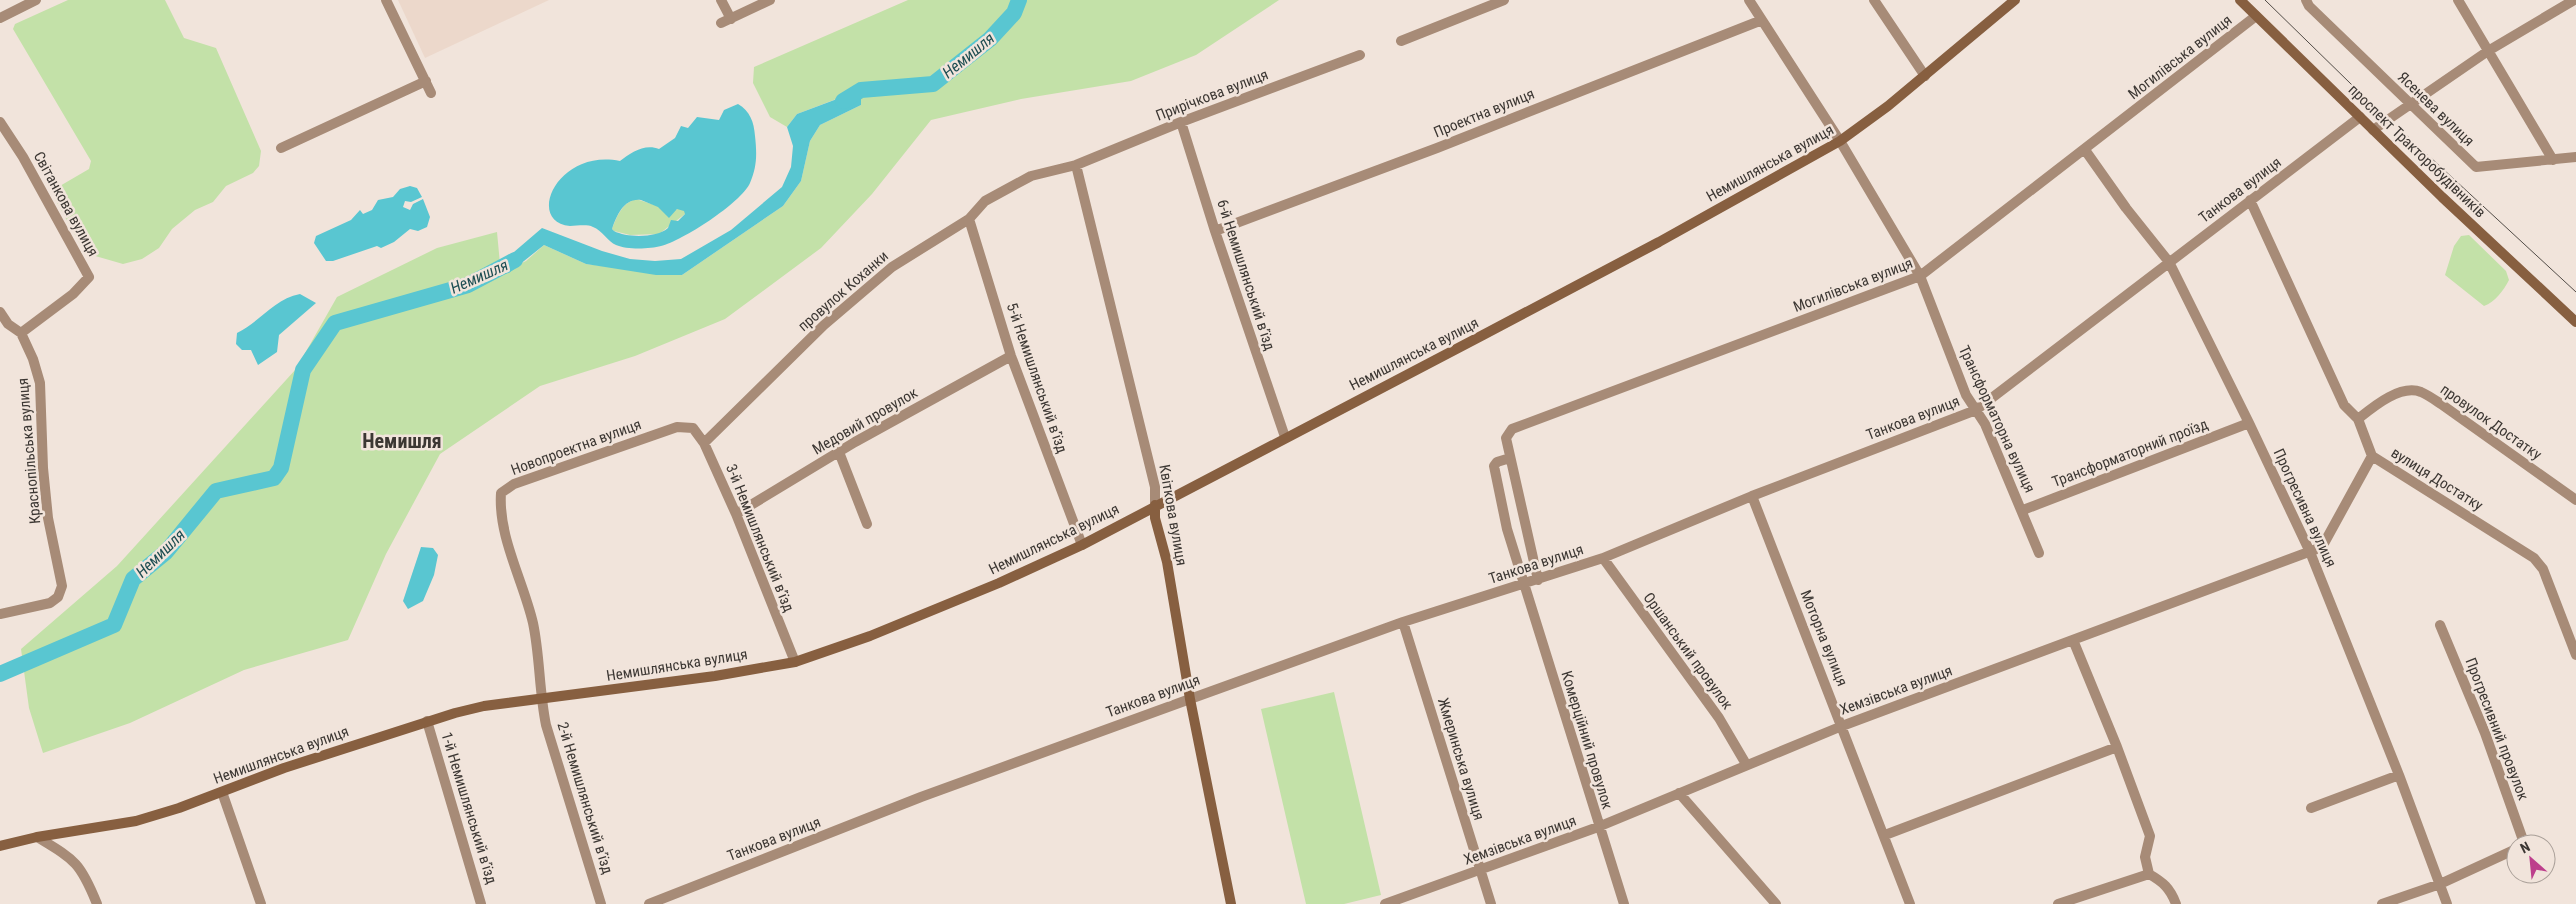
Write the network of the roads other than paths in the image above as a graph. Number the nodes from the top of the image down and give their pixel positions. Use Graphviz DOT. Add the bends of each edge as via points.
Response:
graph roads {
  1 [pos="36,0"];
  2 [pos="386,0"];
  3 [pos="721,0"];
  4 [pos="770,0"];
  5 [pos="1504,0"];
  6 [pos="1749,0"];
  7 [pos="1874,0"];
  8 [pos="2240,0"];
  9 [pos="2306,0"];
  10 [pos="2458,0"];
  11 [pos="2574,0"];
  12 [pos="2009,2"];
  13 [pos="2256,16"];
  14 [pos="0,18"];
  15 [pos="1762,20"];
  16 [pos="1401,41"];
  17 [pos="2488,51"];
  18 [pos="1360,55"];
  19 [pos="1925,76"];
  20 [pos="426,81"];
  21 [pos="431,93"];
  22 [pos="2410,105"];
  23 [pos="2360,117"];
  24 [pos="0,122"];
  25 [pos="1181,122"];
  26 [pos="2373,130"];
  27 [pos="1840,141"];
  28 [pos="282,148"];
  29 [pos="2085,150"];
  30 [pos="2576,158"];
  31 [pos="2553,160"];
  32 [pos="1076,165"];
  33 [pos="2250,200"];
  34 [pos="969,218"];
  35 [pos="1215,231"];
  36 [pos="2169,262"];
  37 [pos="1920,276"];
  38 [pos="0,312"];
  39 [pos="2576,322"];
  40 [pos="21,333"];
  41 [pos="1011,356"];
  42 [pos="1976,410"];
  43 [pos="2358,419"];
  44 [pos="2249,423"];
  45 [pos="693,428"];
  46 [pos="1285,438"];
  47 [pos="704,443"];
  48 [pos="839,452"];
  49 [pos="2372,456"];
  50 [pos="1510,458"];
  51 [pos="1752,496"];
  52 [pos="2576,500"];
  53 [pos="1155,505"];
  54 [pos="2022,510"];
  55 [pos="736,514"];
  56 [pos="867,524"];
  57 [pos="1082,545"];
  58 [pos="2310,552"];
  59 [pos="2039,553"];
  60 [pos="1603,558"];
  61 [pos="1538,580"];
  62 [pos="1523,584"];
  63 [pos="0,614"];
  64 [pos="1403,622"];
  65 [pos="2440,625"];
  66 [pos="2073,640"];
  67 [pos="2576,656"];
  68 [pos="795,662"];
  69 [pos="1190,699"];
  70 [pos="541,700"];
  71 [pos="427,721"];
  72 [pos="1842,726"];
  73 [pos="2117,747"];
  74 [pos="1746,764"];
  75 [pos="2399,776"];
  76 [pos="222,792"];
  77 [pos="1679,794"];
  78 [pos="2311,808"];
  79 [pos="1598,827"];
  80 [pos="2521,834"];
  81 [pos="1885,835"];
  82 [pos="37,837"];
  83 [pos="0,846"];
  84 [pos="2506,854"];
  85 [pos="1480,869"];
  86 [pos="2149,874"];
  87 [pos="2440,884"];
  88 [pos="97,904"];
  89 [pos="261,904"];
  90 [pos="481,904"];
  91 [pos="601,904"];
  92 [pos="649,904"];
  93 [pos="1231,904"];
  94 [pos="1385,904"];
  95 [pos="1491,904"];
  96 [pos="1624,904"];
  97 [pos="1776,904"];
  98 [pos="1910,904"];
  99 [pos="2058,904"];
  100 [pos="2176,904"];
  101 [pos="2382,904"];
  102 [pos="2447,904"];
  1 -- 14 [label="street"];
  2 -- 20 [label="street"];
  3 -- 4 [label="street" via="726,21"];
  5 -- 16 [label="street"];
  6 -- 15 [label="street, Трансформаторна вулиця"];
  7 -- 19 [label="street"];
  8 -- 13 [label="street, проспект Тракторобудівників"];
  9 -- 22 [label="street, Ясенева вулиця"];
  10 -- 17 [label="street"];
  11 -- 17 [label="street"];
  12 -- 19 [label="street, Немишлянська вулиця"];
  13 -- 23 [label="street, проспект Тракторобудівників"];
  13 -- 29 [label="street, Могилівська вулиця"];
  15 -- 27 [label="street, Трансформаторна вулиця"];
  15 -- 35 [label="street, Проектна вулиця"];
  17 -- 22 [label="street"];
  17 -- 31 [label="street"];
  18 -- 25 [label="street, Прирічкова вулиця"];
  19 -- 27 [label="street, Немишлянська вулиця"];
  20 -- 21 [label="street"];
  20 -- 28 [label="street"];
  22 -- 26 [label="street"];
  22 -- 31 [label="street, Ясенева вулиця" via="2476,167"];
  23 -- 26 [label="street, проспект Тракторобудівників"];
  23 -- 33 [label="street, Танкова вулиця"];
  24 -- 40 [label="street, Світанкова вулиця" via="23,157 89,277 73,294"];
  25 -- 32 [label="street, Прирічкова вулиця"];
  25 -- 35 [label="street, 6-й Немишлянський в’їзд"];
  26 -- 39 [label="street, проспект Тракторобудівників"];
  27 -- 37 [label="street, Трансформаторна вулиця"];
  27 -- 46 [label="street, Немишлянська вулиця" via="1642,251"];
  29 -- 36 [label="street, Прогресивна вулиця"];
  29 -- 37 [label="street, Могилівська вулиця"];
  30 -- 31 [label="street, Ясенева вулиця"];
  32 -- 34 [label="street, провулок Коханки" via="1031,176 986,201"];
  32 -- 53 [label="street, Квіткова вулиця" via="1155,487"];
  33 -- 36 [label="street, Танкова вулиця"];
  33 -- 43 [label="street, вулиця Достатку" via="2344,405"];
  34 -- 41 [label="street, 5-й Немишлянський в’їзд"];
  34 -- 47 [label="street, провулок Коханки" via="892,266 824,325"];
  35 -- 46 [label="street, 6-й Немишлянський в’їзд"];
  36 -- 42 [label="street, Танкова вулиця"];
  36 -- 44 [label="street, Прогресивна вулиця"];
  37 -- 42 [label="street, Трансформаторна вулиця" via="1966,395"];
  37 -- 50 [label="street, Могилівська вулиця" via="1512,429 1506,438"];
  38 -- 40 [label="street" via="8,324"];
  40 -- 63 [label="street, Краснопільська вулиця" via="40,383 48,518 62,586 58,597 50,603"];
  41 -- 48 [label="street, Медовий провулок"];
  41 -- 57 [label="street, 5-й Немишлянський в’їзд"];
  42 -- 51 [label="street, Танкова вулиця"];
  42 -- 54 [label="street, Трансформаторна вулиця"];
  43 -- 49 [label="street, вулиця Достатку"];
  43 -- 52 [label="street, провулок Достатку" via="2384,399 2398,393 2419,391"];
  44 -- 54 [label="street, Трансформаторний проїзд"];
  44 -- 58 [label="street, Прогресивна вулиця"];
  45 -- 47 [label="street, 3-й Немишлянський в’їзд"];
  45 -- 70 [label="street, Новопроектна вулиця" via="677,427 514,484 501,493 500,513 533,624"];
  46 -- 53 [label="street, Немишлянська вулиця"];
  47 -- 55 [label="street, 3-й Немишлянський в’їзд"];
  48 -- 55 [label="street, Медовий провулок"];
  48 -- 56 [label="street"];
  49 -- 58 [label="street, Хемзівська вулиця" via="2322,547"];
  49 -- 67 [label="street, вулиця Достатку" via="2534,558 2543,569"];
  50 -- 61 [label="street"];
  50 -- 62 [label="street, Комерційний провулок" via="1496,462 1495,479"];
  51 -- 60 [label="street, Танкова вулиця"];
  51 -- 72 [label="street, Моторна вулиця"];
  53 -- 57 [label="street, Немишлянська вулиця"];
  53 -- 69 [label="street, Квіткова вулиця"];
  54 -- 59 [label="street, Трансформаторна вулиця"];
  55 -- 68 [label="street, 3-й Немишлянський в’їзд"];
  57 -- 68 [label="street, Немишлянська вулиця" via="999,584"];
  58 -- 66 [label="street, Хемзівська вулиця"];
  58 -- 75 [label="street, Прогресивна вулиця"];
  60 -- 61 [label="street, Танкова вулиця"];
  60 -- 74 [label="street, Оршанський провулок" via="1719,718"];
  61 -- 62 [label="street, Танкова вулиця"];
  62 -- 64 [label="street, Танкова вулиця"];
  62 -- 79 [label="street, Комерційний провулок"];
  64 -- 69 [label="street, Танкова вулиця"];
  64 -- 85 [label="street, Жмеринська вулиця"];
  65 -- 80 [label="street, Прогресивний провулок" via="2485,733"];
  66 -- 72 [label="street, Хемзівська вулиця"];
  66 -- 73 [label="street"];
  68 -- 70 [label="street, Немишлянська вулиця"];
  69 -- 92 [label="street, Танкова вулиця" via="921,797"];
  69 -- 93 [label="street, Квіткова вулиця"];
  70 -- 71 [label="street, Немишлянська вулиця" via="484,706"];
  70 -- 91 [label="street, 2-й Немишлянський в’їзд" via="570,809"];
  71 -- 76 [label="street, Немишлянська вулиця"];
  71 -- 90 [label="street, 1-й Немишлянський в’їзд"];
  72 -- 74 [label="street, Хемзівська вулиця"];
  72 -- 81 [label="street, Моторна вулиця"];
  73 -- 81 [label="street"];
  73 -- 86 [label="street" via="2150,836 2144,857"];
  74 -- 77 [label="street, Хемзівська вулиця"];
  75 -- 78 [label="street"];
  75 -- 87 [label="street, Прогресивна вулиця"];
  76 -- 82 [label="street, Немишлянська вулиця" via="136,821"];
  76 -- 89 [label="street"];
  77 -- 79 [label="street, Хемзівська вулиця"];
  77 -- 97 [label="street"];
  79 -- 85 [label="street, Хемзівська вулиця"];
  79 -- 96 [label="street, Комерційний провулок"];
  81 -- 98 [label="street, Моторна вулиця"];
  82 -- 83 [label="street, Немишлянська вулиця"];
  82 -- 88 [label="street" via="72,858 85,874"];
  84 -- 87 [label="street"];
  85 -- 94 [label="street, Хемзівська вулиця"];
  85 -- 95 [label="street, Жмеринська вулиця"];
  86 -- 99 [label="street"];
  86 -- 100 [label="street" via="2164,882"];
  87 -- 101 [label="street"];
  87 -- 102 [label="street, Прогресивна вулиця"];
}
